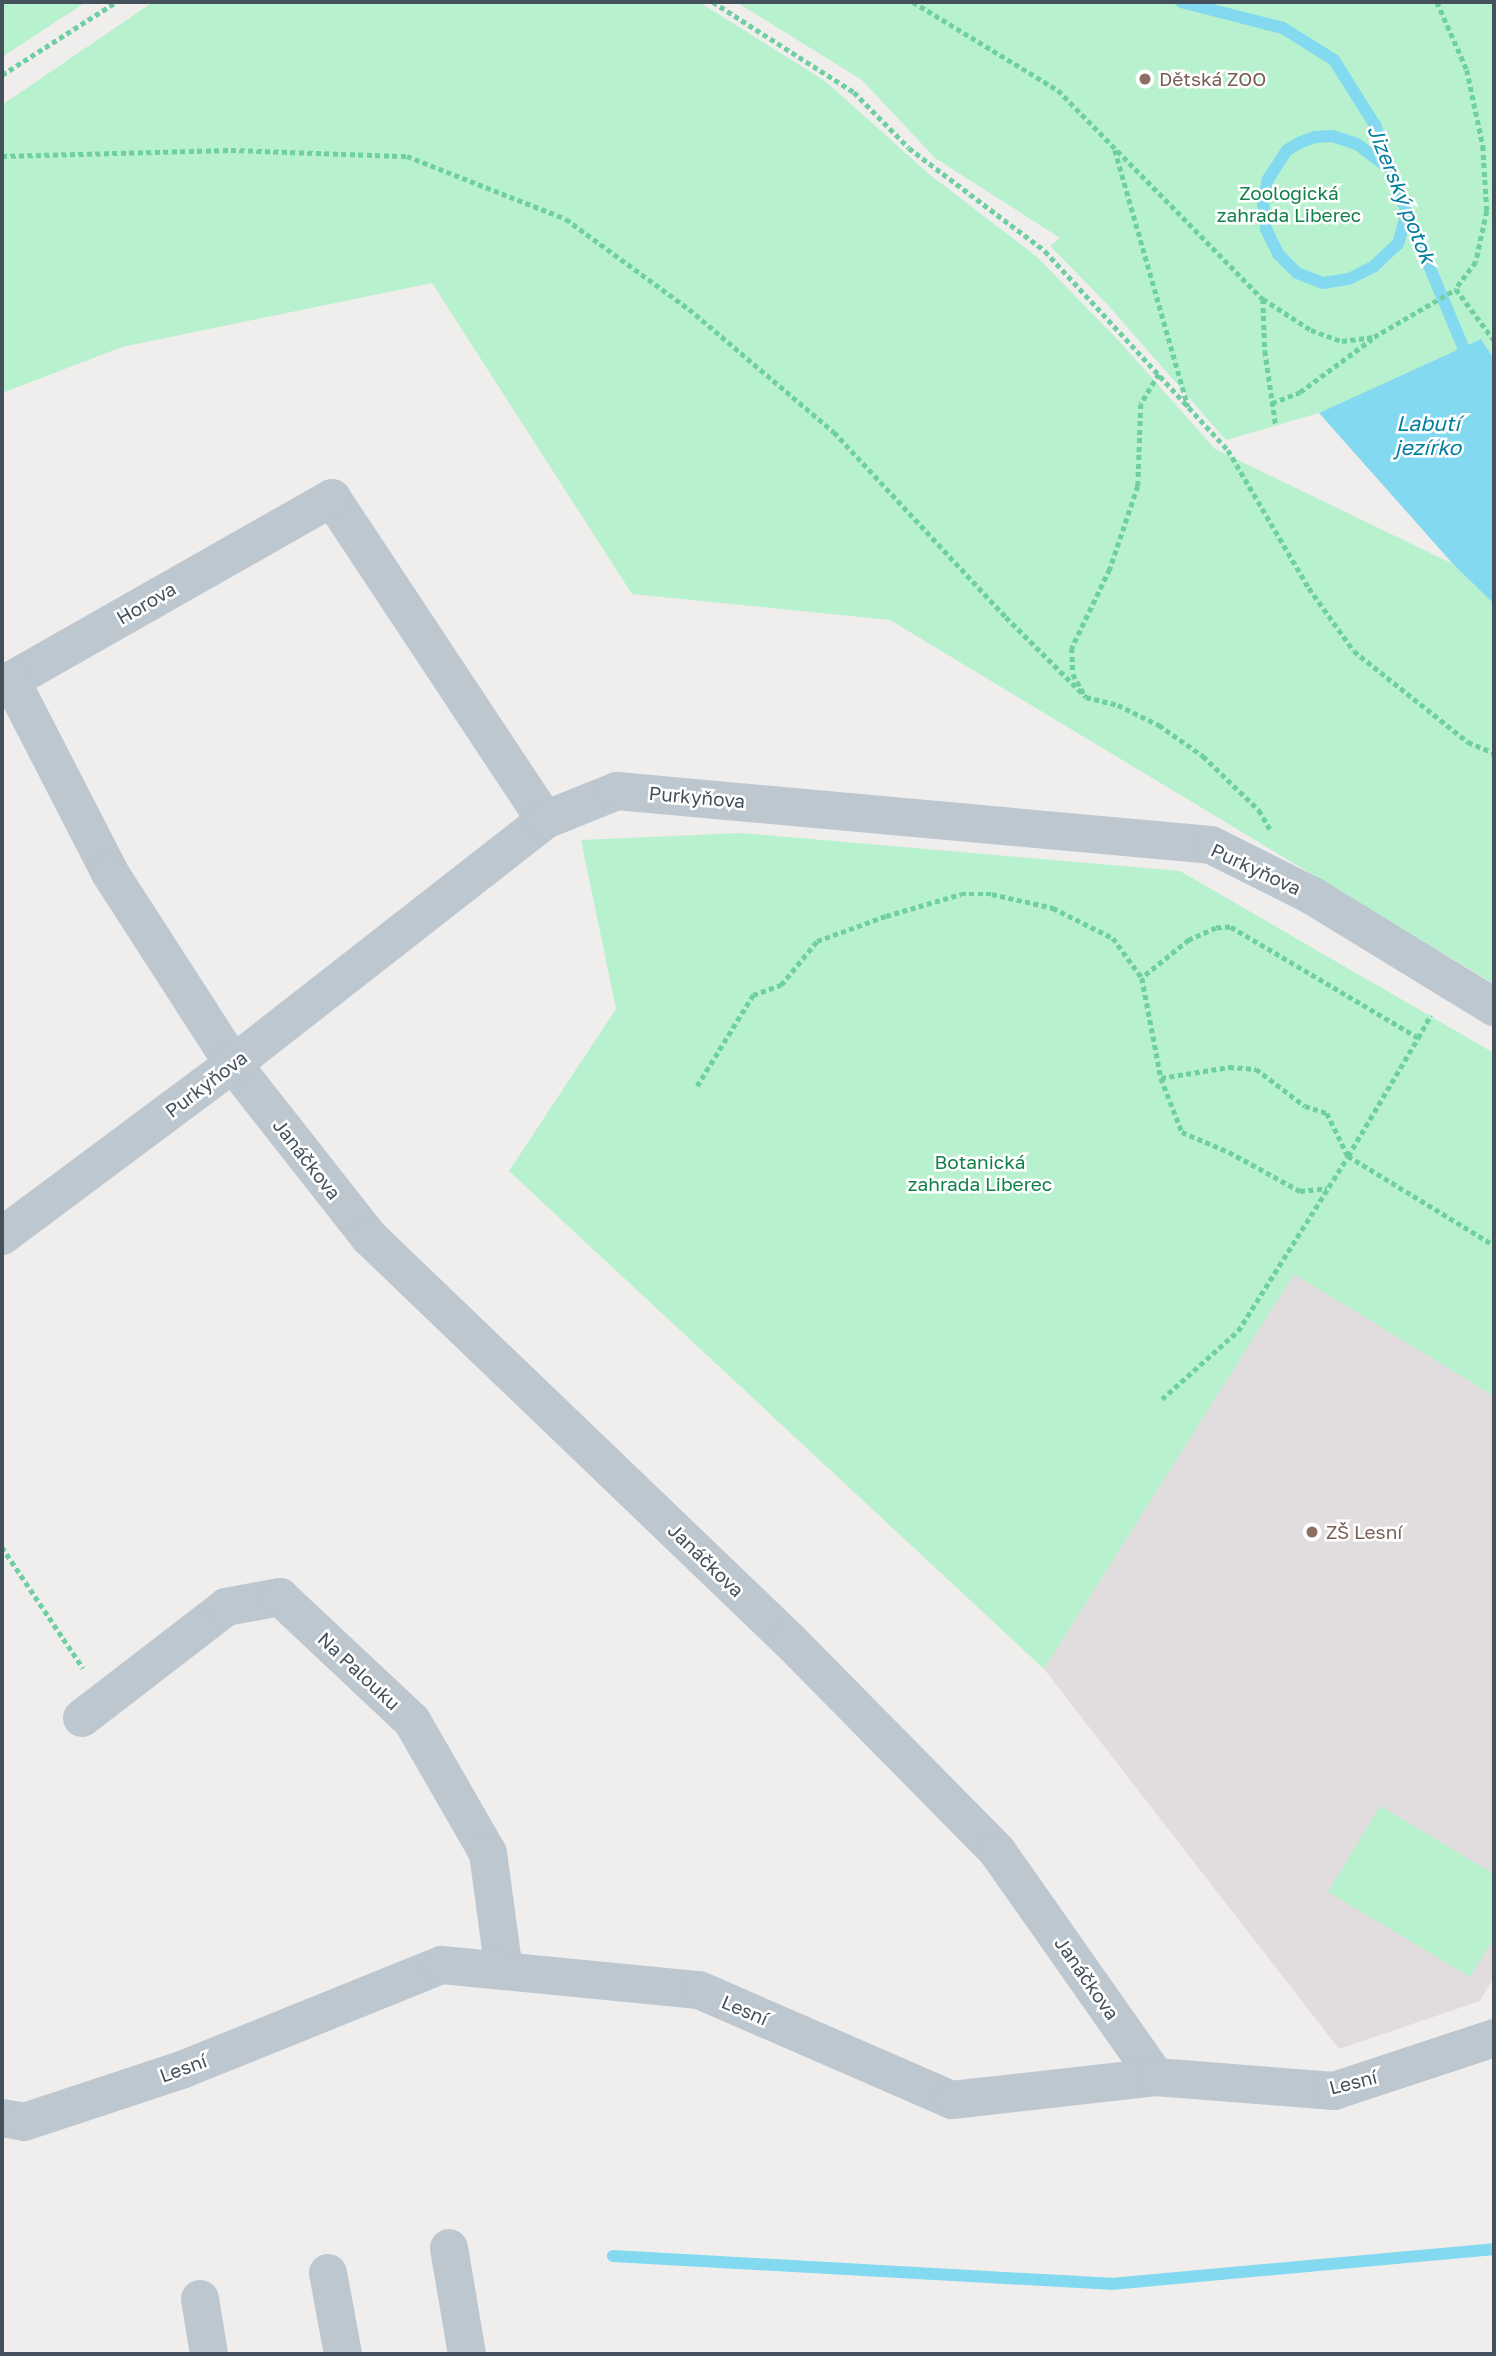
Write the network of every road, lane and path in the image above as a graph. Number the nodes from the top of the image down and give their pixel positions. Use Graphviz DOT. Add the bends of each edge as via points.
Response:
graph roads {
  1 [pos="116,2"];
  2 [pos="713,2"];
  3 [pos="913,2"];
  4 [pos="1437,2"];
  5 [pos="2,75"];
  6 [pos="1115,148"];
  7 [pos="2,156"];
  8 [pos="1455,290"];
  9 [pos="1263,299"];
  10 [pos="1374,337"];
  11 [pos="1494,340"];
  12 [pos="1159,374"];
  13 [pos="1272,402"];
  14 [pos="1189,408"];
  15 [pos="1276,426"];
  16 [pos="1086,697"];
  17 [pos="1494,753"];
  18 [pos="545,820"];
  19 [pos="1272,832"];
  20 [pos="1142,978"];
  21 [pos="1494,1007"];
  22 [pos="233,1064"];
  23 [pos="1161,1078"];
  24 [pos="697,1086"];
  25 [pos="1348,1156"];
  26 [pos="1328,1188"];
  27 [pos="2,1236"];
  28 [pos="1494,1245"];
  29 [pos="1162,1399"];
  30 [pos="2,1547"];
  31 [pos="94,1709"];
  32 [pos="504,1971"];
  33 [pos="1494,2038"];
  34 [pos="1156,2077"];
  35 [pos="2,2118"];
  36 [pos="449,2248"];
  37 [pos="328,2273"];
  38 [pos="200,2298"];
  39 [pos="209,2354"];
  40 [pos="343,2354"];
  41 [pos="467,2354"];
  1 -- 5 [label="path"];
  2 -- 12 [label="path" via="855,92 909,148 1045,251"];
  3 -- 6 [label="path" via="1058,90"];
  4 -- 8 [label="path" via="1467,69 1483,146 1487,211 1476,262"];
  6 -- 9 [label="path"];
  6 -- 14 [label="path"];
  7 -- 16 [label="path" via="231,150 407,156 566,219 689,309 834,432"];
  8 -- 10 [label="path"];
  8 -- 11 [label="path"];
  9 -- 10 [label="path" via="1311,331 1342,341"];
  9 -- 13 [label="path"];
  10 -- 13 [label="path" via="1300,392"];
  12 -- 14 [label="path"];
  12 -- 16 [label="path" via="1141,404 1138,486 1110,569 1072,648 1073,674"];
  13 -- 15 [label="path"];
  14 -- 17 [label="path" via="1228,450 1309,588 1354,651 1468,742"];
  16 -- 19 [label="path" via="1118,705 1192,748 1259,810"];
  18 -- 21 [label="street, Purkyňova" via="617,791 1211,845 1311,895"];
  18 -- 22 [label="street, Purkyňova"];
  18 -- 22 [label="street, Horova" via="332,498 12,680 110,873"];
  20 -- 23 [label="path"];
  20 -- 24 [label="path" via="1113,938 1053,908 992,894 961,894 817,942 781,985 753,995"];
  20 -- 25 [label="path" via="1189,940 1230,927 1418,1038"];
  22 -- 27 [label="street, Purkyňova"];
  22 -- 34 [label="street, Janáčkova" via="369,1237 790,1640 996,1851"];
  23 -- 25 [label="path" via="1229,1066 1256,1069 1305,1105 1327,1113"];
  23 -- 26 [label="path" via="1182,1132 1300,1191"];
  25 -- 26 [label="path"];
  25 -- 28 [label="path"];
  26 -- 29 [label="path" via="1238,1331"];
  30 -- 31 [label="path"];
  31 -- 32 [label="street, Na Palouku" via="226,1607 280,1597 412,1721 488,1853"];
  32 -- 34 [label="street, Lesní" via="699,1990 952,2100"];
  32 -- 35 [label="street, Lesní" via="442,1965 184,2069 24,2122"];
  33 -- 34 [label="street, Lesní" via="1334,2091"];
  36 -- 41 [label="street"];
  37 -- 40 [label="street"];
  38 -- 39 [label="street"];
}
